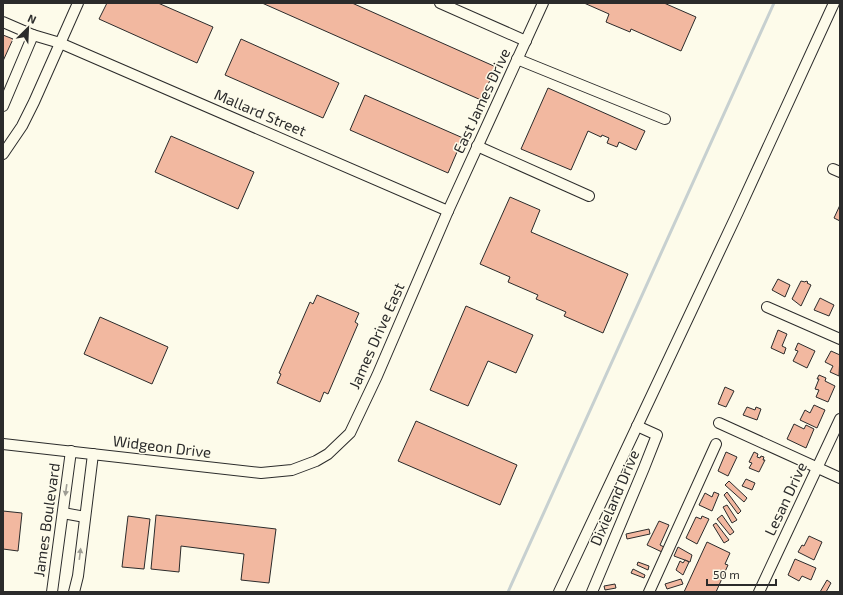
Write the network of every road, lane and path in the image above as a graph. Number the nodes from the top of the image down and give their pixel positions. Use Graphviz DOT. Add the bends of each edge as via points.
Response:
graph roads {
  1 [pos="78,3"];
  2 [pos="440,3"];
  3 [pos="542,3"];
  4 [pos="834,3"];
  5 [pos="3,22"];
  6 [pos="33,35"];
  7 [pos="526,41"];
  8 [pos="60,43"];
  9 [pos="517,59"];
  10 [pos="3,106"];
  11 [pos="666,119"];
  12 [pos="477,146"];
  13 [pos="3,154"];
  14 [pos="590,196"];
  15 [pos="448,210"];
  16 [pos="766,307"];
  17 [pos="840,339"];
  18 [pos="840,419"];
  19 [pos="719,423"];
  20 [pos="637,426"];
  21 [pos="3,444"];
  22 [pos="716,444"];
  23 [pos="71,452"];
  24 [pos="93,454"];
  25 [pos="316,461"];
  26 [pos="818,468"];
  27 [pos="840,478"];
  28 [pos="63,514"];
  29 [pos="85,517"];
  30 [pos="52,592"];
  31 [pos="74,592"];
  32 [pos="559,592"];
  33 [pos="592,592"];
  34 [pos="649,592"];
  35 [pos="759,592"];
  1 -- 8 [label="street"];
  2 -- 7 [label="street"];
  3 -- 7 [label="street, East James Drive"];
  4 -- 20 [label="street"];
  5 -- 6 [label="street, Mallard Street"];
  6 -- 8 [label="street, Mallard Street"];
  6 -- 10 [label="street"];
  7 -- 9 [label="street, East James Drive"];
  8 -- 13 [label="street" via="22,126"];
  8 -- 15 [label="street, Mallard Street"];
  9 -- 11 [label="street"];
  9 -- 12 [label="street, East James Drive"];
  12 -- 14 [label="street"];
  12 -- 15 [label="street, East James Drive"];
  15 -- 25 [label="street, James Drive East" via="350,433 328,454"];
  16 -- 17 [label="street"];
  18 -- 26 [label="street, Lesan Drive"];
  19 -- 26 [label="street"];
  20 -- 32 [label="street"];
  20 -- 33 [label="street, Dixieland Drive" via="657,435"];
  21 -- 23 [label="street, Widgeon Drive"];
  22 -- 34 [label="street"];
  23 -- 24 [label="street, Widgeon Drive"];
  23 -- 28 [label="street, James Boulevard, one-way"];
  24 -- 25 [label="street, Widgeon Drive" via="262,473 292,470"];
  24 -- 29 [label="street"];
  26 -- 27 [label="street"];
  26 -- 35 [label="street, Lesan Drive"];
  28 -- 29 [label="street"];
  28 -- 30 [label="street, James Boulevard"];
  31 -- 29 [label="street, one-way"];
}
